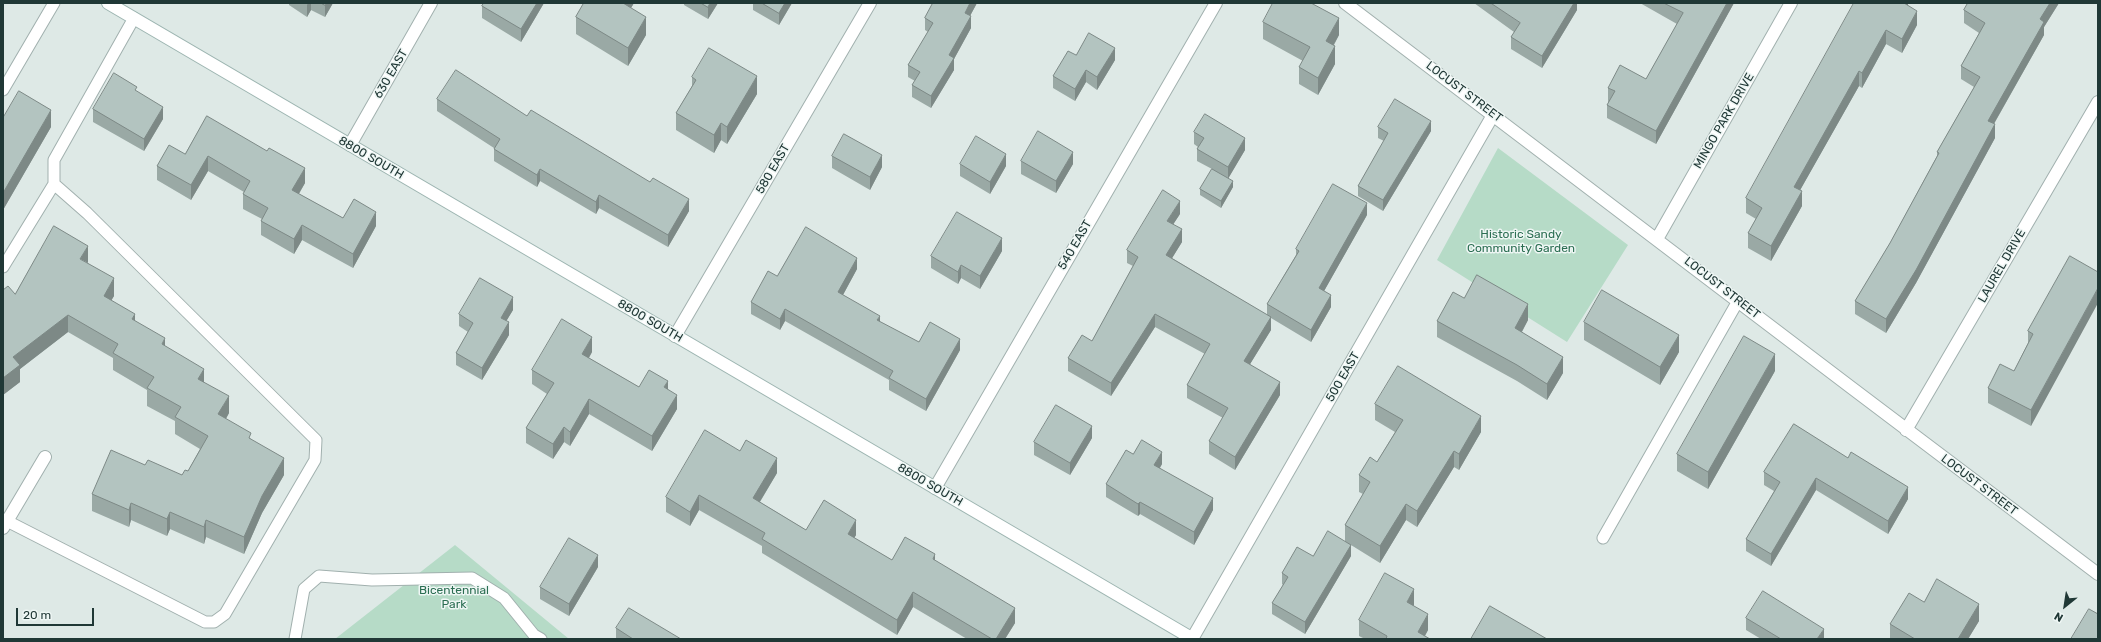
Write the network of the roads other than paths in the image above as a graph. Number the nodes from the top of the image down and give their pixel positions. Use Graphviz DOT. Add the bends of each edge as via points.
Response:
graph roads {
  1 [pos="54,3"];
  2 [pos="108,3"];
  3 [pos="432,3"];
  4 [pos="870,3"];
  5 [pos="1216,3"];
  6 [pos="1345,3"];
  7 [pos="1791,3"];
  8 [pos="134,18"];
  9 [pos="3,90"];
  10 [pos="2098,102"];
  11 [pos="1494,115"];
  12 [pos="350,145"];
  13 [pos="54,184"];
  14 [pos="1657,239"];
  15 [pos="3,267"];
  16 [pos="1738,301"];
  17 [pos="675,336"];
  18 [pos="1906,430"];
  19 [pos="45,457"];
  20 [pos="934,488"];
  21 [pos="4,523"];
  22 [pos="1603,538"];
  23 [pos="2098,574"];
  24 [pos="295,639"];
  25 [pos="541,639"];
  26 [pos="1193,639"];
  1 -- 9 [label="lane"];
  2 -- 8 [label="street, 8800 SOUTH"];
  3 -- 12 [label="street, 630 EAST"];
  4 -- 17 [label="street, 580 EAST"];
  5 -- 20 [label="street, 540 EAST"];
  6 -- 11 [label="street, LOCUST STREET"];
  7 -- 14 [label="street, MINGO PARK DRIVE"];
  8 -- 12 [label="street, 8800 SOUTH"];
  8 -- 13 [label="lane" via="54,160"];
  10 -- 18 [label="street, LAUREL DRIVE"];
  11 -- 14 [label="street, LOCUST STREET"];
  11 -- 26 [label="street, 500 EAST"];
  12 -- 17 [label="street, 8800 SOUTH"];
  13 -- 15 [label="lane"];
  13 -- 21 [label="lane" via="87,213 316,440 315,460 225,614 214,622 205,622"];
  14 -- 16 [label="street, LOCUST STREET"];
  16 -- 18 [label="street, LOCUST STREET"];
  16 -- 22 [label="lane"];
  17 -- 20 [label="street, 8800 SOUTH"];
  18 -- 23 [label="street, LOCUST STREET"];
  19 -- 21 [label="street"];
  20 -- 26 [label="street, 8800 SOUTH"];
  24 -- 25 [label="lane" via="304,589 319,576 372,580 472,578 504,598 534,635"];
}
